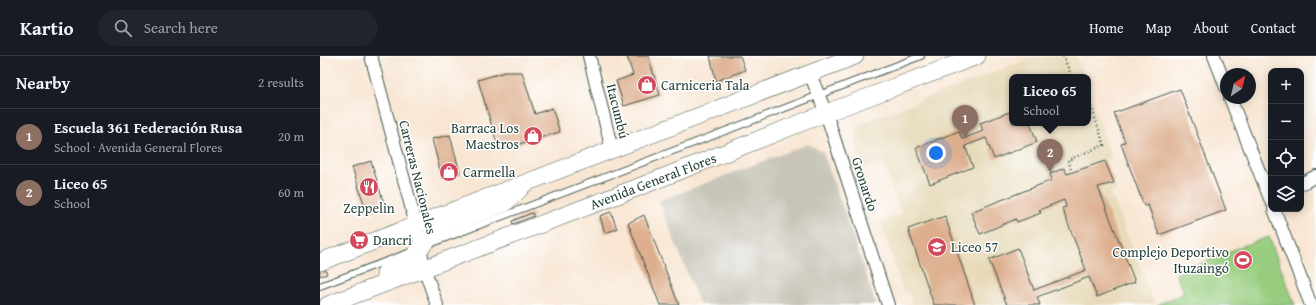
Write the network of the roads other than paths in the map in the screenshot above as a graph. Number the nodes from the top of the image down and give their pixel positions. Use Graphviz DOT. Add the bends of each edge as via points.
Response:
graph roads {
  1 [pos="371,56"];
  2 [pos="589,56"];
  3 [pos="855,56"];
  4 [pos="921,56"];
  5 [pos="977,56"];
  6 [pos="1214,56"];
  7 [pos="1220,72"];
  8 [pos="810,74"];
  9 [pos="818,96"];
  10 [pos="1232,104"];
  11 [pos="826,113"];
  12 [pos="612,150"];
  13 [pos="1316,176"];
  14 [pos="531,180"];
  15 [pos="1304,182"];
  16 [pos="1268,193"];
  17 [pos="1275,212"];
  18 [pos="416,225"];
  19 [pos="420,248"];
  20 [pos="320,262"];
  21 [pos="424,268"];
  22 [pos="320,286"];
  23 [pos="320,302"];
  24 [pos="328,305"];
  25 [pos="437,305"];
  26 [pos="888,305"];
  27 [pos="1311,305"];
  1 -- 18 [label="street, Carreras Nacionales"];
  2 -- 12 [label="street, Itacumbú"];
  3 -- 8 [label="main road"];
  4 -- 9 [label="lane, Avenida General Flores"];
  5 -- 11 [label="main road, Avenida General Flores"];
  6 -- 7 [label="street"];
  8 -- 9 [label="street, Gronardo"];
  8 -- 12 [label="main road"];
  9 -- 11 [label="street, Gronardo"];
  9 -- 19 [label="lane, Avenida General Flores"];
  10 -- 16 [label="street"];
  11 -- 21 [label="main road, Avenida General Flores"];
  11 -- 26 [label="street, Gronardo"];
  12 -- 14 [label="main road"];
  13 -- 15 [label="street"];
  14 -- 18 [label="main road"];
  14 -- 19 [label="main road" via="505,203 436,230"];
  17 -- 27 [label="street"];
  18 -- 19 [label="street, Carreras Nacionales"];
  18 -- 20 [label="main road"];
  19 -- 21 [label="street, Carreras Nacionales"];
  19 -- 22 [label="lane, Avenida General Flores"];
  19 -- 23 [label="main road" via="411,259 398,268 326,297"];
  21 -- 24 [label="main road, Avenida General Flores"];
  21 -- 25 [label="street, Carreras Nacionales"];
}
